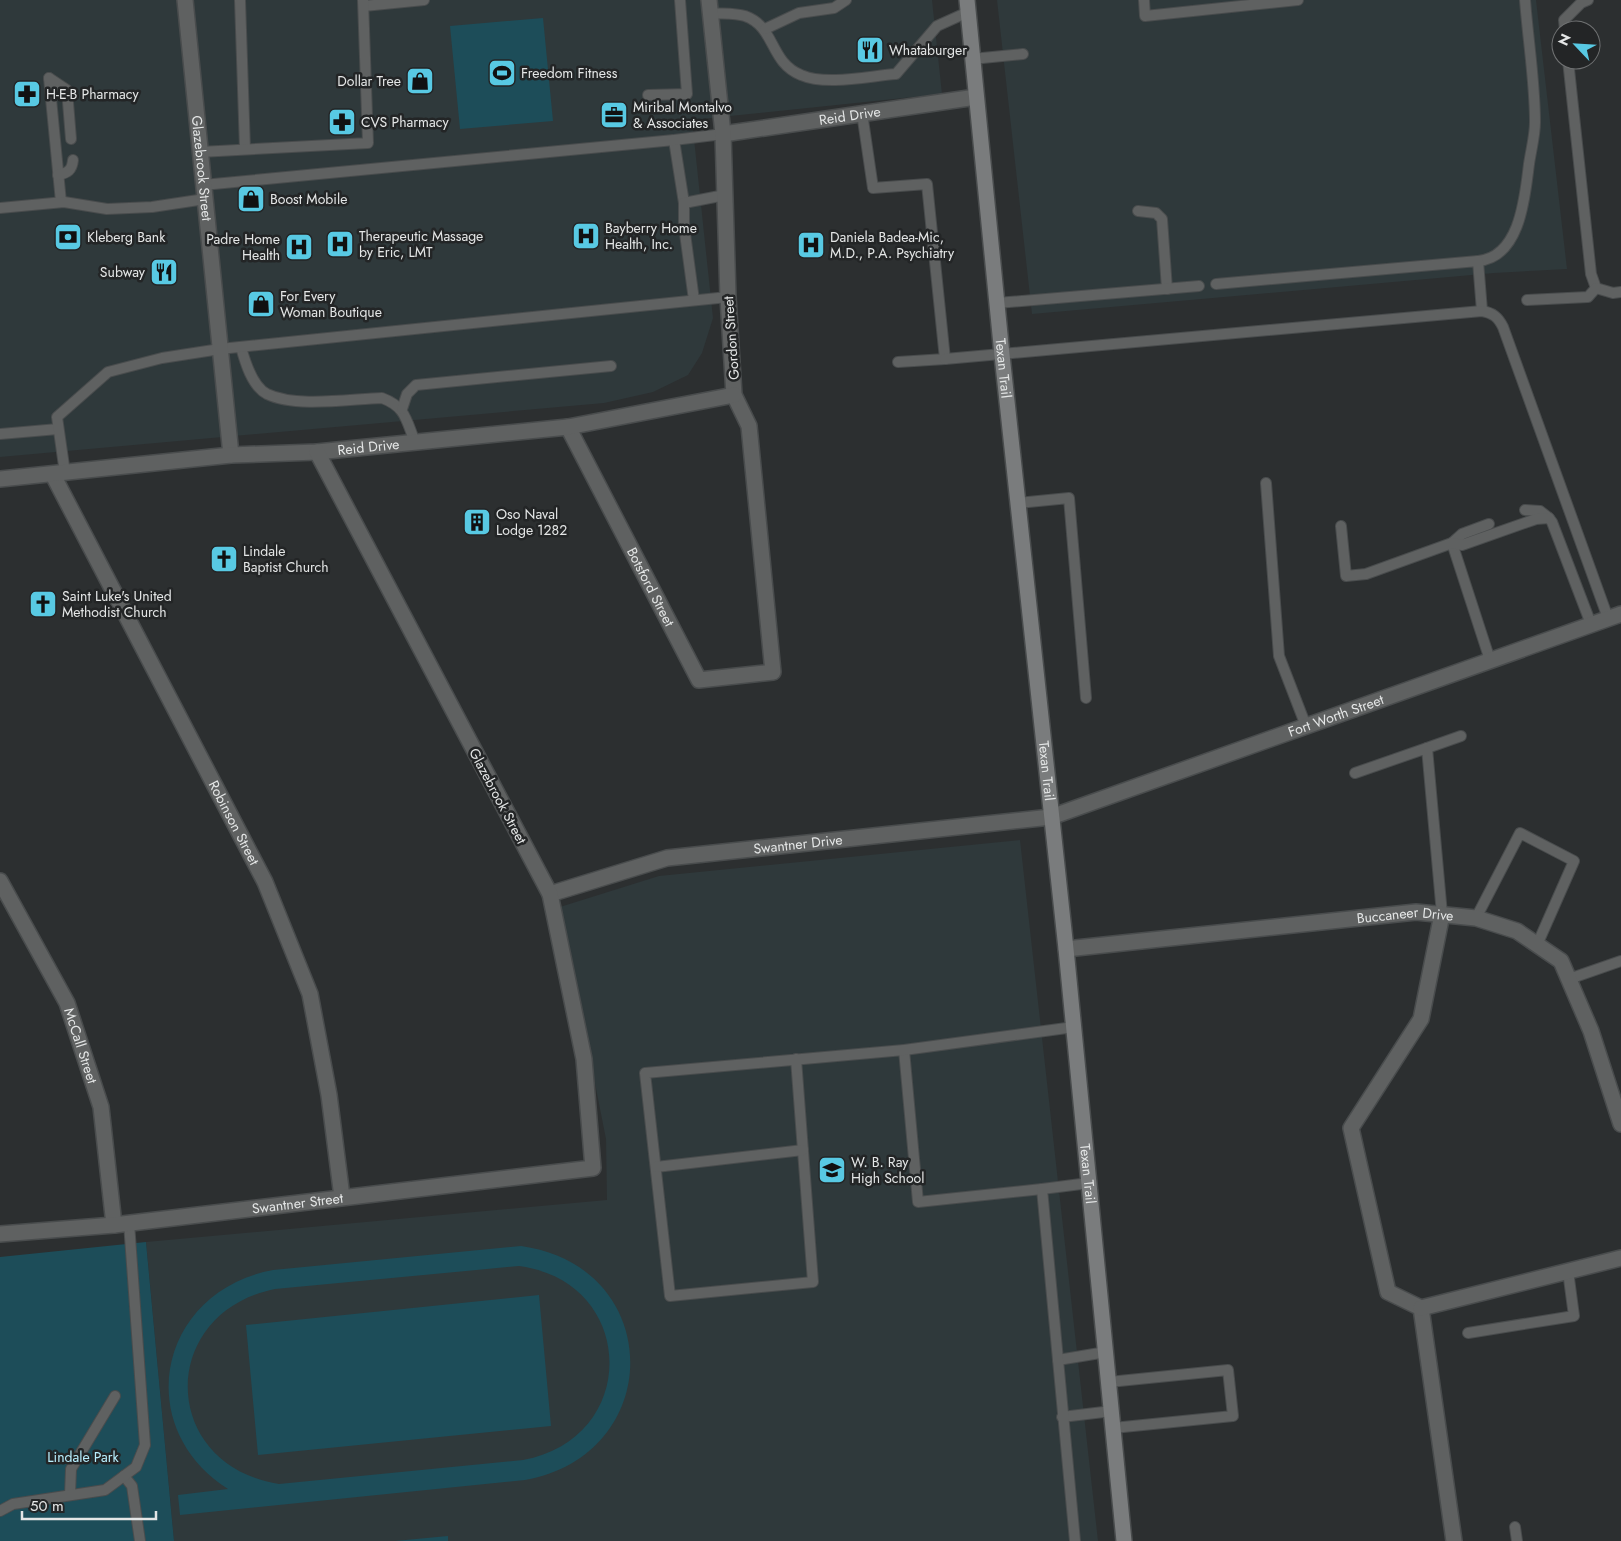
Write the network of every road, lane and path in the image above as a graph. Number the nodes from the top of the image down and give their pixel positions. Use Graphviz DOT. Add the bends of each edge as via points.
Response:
graph roads {
  1 [pos="185,0"];
  2 [pos="240,0"];
  3 [pos="424,0"];
  4 [pos="680,0"];
  5 [pos="846,0"];
  6 [pos="1144,0"];
  7 [pos="1298,0"];
  8 [pos="1525,0"];
  9 [pos="1588,0"];
  10 [pos="363,3"];
  11 [pos="1233,4"];
  12 [pos="710,6"];
  13 [pos="967,6"];
  14 [pos="1564,20"];
  15 [pos="765,29"];
  16 [pos="1023,54"];
  17 [pos="972,60"];
  18 [pos="1569,70"];
  19 [pos="648,95"];
  20 [pos="976,97"];
  21 [pos="862,114"];
  22 [pos="722,134"];
  23 [pos="71,139"];
  24 [pos="674,140"];
  25 [pos="245,149"];
  26 [pos="200,152"];
  27 [pos="73,160"];
  28 [pos="58,176"];
  29 [pos="204,192"];
  30 [pos="724,196"];
  31 [pos="61,202"];
  32 [pos="684,202"];
  33 [pos="0,208"];
  34 [pos="1138,210"];
  35 [pos="1478,261"];
  36 [pos="1216,284"];
  37 [pos="1199,286"];
  38 [pos="1596,288"];
  39 [pos="1167,289"];
  40 [pos="1621,292"];
  41 [pos="728,297"];
  42 [pos="694,300"];
  43 [pos="1527,300"];
  44 [pos="997,303"];
  45 [pos="1482,311"];
  46 [pos="241,347"];
  47 [pos="220,350"];
  48 [pos="1002,355"];
  49 [pos="944,359"];
  50 [pos="898,362"];
  51 [pos="611,366"];
  52 [pos="734,395"];
  53 [pos="402,409"];
  54 [pos="568,427"];
  55 [pos="58,429"];
  56 [pos="0,434"];
  57 [pos="415,442"];
  58 [pos="317,452"];
  59 [pos="231,455"];
  60 [pos="59,474"];
  61 [pos="0,479"];
  62 [pos="1266,483"];
  63 [pos="1018,503"];
  64 [pos="1525,510"];
  65 [pos="1548,518"];
  66 [pos="1489,524"];
  67 [pos="1341,526"];
  68 [pos="1452,543"];
  69 [pos="1615,616"];
  70 [pos="1591,624"];
  71 [pos="1490,660"];
  72 [pos="773,672"];
  73 [pos="1086,698"];
  74 [pos="1306,726"];
  75 [pos="1460,736"];
  76 [pos="1427,748"];
  77 [pos="1355,773"];
  78 [pos="1051,817"];
  79 [pos="0,881"];
  80 [pos="550,894"];
  81 [pos="1442,914"];
  82 [pos="1476,918"];
  83 [pos="1537,945"];
  84 [pos="1066,949"];
  85 [pos="1621,961"];
  86 [pos="1568,979"];
  87 [pos="1074,1027"];
  88 [pos="904,1050"];
  89 [pos="796,1059"];
  90 [pos="1621,1124"];
  91 [pos="803,1150"];
  92 [pos="656,1167"];
  93 [pos="593,1168"];
  94 [pos="1089,1183"];
  95 [pos="1042,1189"];
  96 [pos="342,1196"];
  97 [pos="122,1224"];
  98 [pos="0,1234"];
  99 [pos="1621,1258"];
  100 [pos="1568,1272"];
  101 [pos="1421,1308"];
  102 [pos="1468,1333"];
  103 [pos="1106,1352"];
  104 [pos="1058,1360"];
  105 [pos="1109,1382"];
  106 [pos="115,1396"];
  107 [pos="1112,1411"];
  108 [pos="1062,1417"];
  109 [pos="1113,1428"];
  110 [pos="124,1476"];
  111 [pos="70,1495"];
  112 [pos="0,1511"];
  113 [pos="1515,1527"];
  114 [pos="140,1541"];
  115 [pos="1075,1541"];
  116 [pos="1124,1541"];
  117 [pos="1454,1541"];
  118 [pos="1517,1541"];
  1 -- 26 [label="street, Glazebrook Street"];
  2 -- 25 [label="lane"];
  3 -- 10 [label="lane"];
  4 -- 19 [label="lane" via="688,94"];
  5 -- 15 [label="lane" via="834,8 799,13"];
  6 -- 11 [label="lane" via="1145,16"];
  7 -- 11 [label="lane"];
  8 -- 35 [label="lane" via="1536,123 1522,212 1507,244 1494,255"];
  9 -- 14 [label="lane"];
  10 -- 25 [label="lane" via="368,143"];
  12 -- 15 [label="lane" via="745,16"];
  12 -- 22 [label="street, Gordon Street"];
  13 -- 15 [label="lane" via="937,26 896,74 821,80 800,75 779,60"];
  13 -- 17 [label="street, Texan Trail"];
  16 -- 17 [label="lane"];
  17 -- 20 [label="street, Texan Trail"];
  18 -- 38 [label="lane" via="1591,274"];
  20 -- 21 [label="street, Reid Drive"];
  20 -- 44 [label="street, Texan Trail"];
  21 -- 22 [label="street, Reid Drive"];
  21 -- 49 [label="lane" via="873,188 927,184"];
  22 -- 24 [label="lane"];
  22 -- 30 [label="street, Gordon Street"];
  23 -- 28 [label="lane" via="67,90 49,78"];
  24 -- 29 [label="lane"];
  24 -- 32 [label="lane"];
  25 -- 26 [label="lane"];
  26 -- 29 [label="street, Glazebrook Street"];
  27 -- 28 [label="lane" via="67,173"];
  28 -- 31 [label="lane"];
  29 -- 31 [label="lane" via="152,207 107,210"];
  29 -- 47 [label="street, Glazebrook Street"];
  30 -- 32 [label="lane"];
  30 -- 41 [label="street, Gordon Street"];
  31 -- 33 [label="lane"];
  32 -- 42 [label="lane"];
  34 -- 39 [label="lane" via="1156,213 1162,219"];
  35 -- 36 [label="lane"];
  35 -- 45 [label="lane"];
  37 -- 39 [label="lane"];
  38 -- 40 [label="lane"];
  38 -- 43 [label="lane" via="1588,297"];
  39 -- 44 [label="lane"];
  41 -- 42 [label="lane"];
  41 -- 52 [label="street, Gordon Street"];
  42 -- 46 [label="lane"];
  44 -- 48 [label="street, Texan Trail"];
  45 -- 48 [label="lane"];
  45 -- 69 [label="lane" via="1492,313 1503,327"];
  46 -- 47 [label="lane"];
  46 -- 53 [label="lane" via="254,380 266,393 294,401 382,398"];
  47 -- 55 [label="lane" via="162,358 108,372 57,417"];
  47 -- 59 [label="street, Glazebrook Street"];
  48 -- 49 [label="lane"];
  48 -- 63 [label="street, Texan Trail"];
  49 -- 50 [label="lane"];
  51 -- 53 [label="lane" via="416,385 407,394"];
  52 -- 54 [label="street, Reid Drive"];
  52 -- 72 [label="street, Gordon Street" via="749,426"];
  53 -- 57 [label="lane"];
  54 -- 57 [label="street, Reid Drive"];
  54 -- 72 [label="street, Botsford Street" via="699,680"];
  55 -- 56 [label="lane"];
  55 -- 60 [label="lane"];
  57 -- 58 [label="street, Reid Drive"];
  58 -- 59 [label="street, Reid Drive"];
  58 -- 80 [label="street, Glazebrook Street"];
  59 -- 60 [label="street, Reid Drive"];
  60 -- 61 [label="street, Reid Drive"];
  60 -- 96 [label="street, Robinson Street" via="265,882 310,994 329,1095"];
  62 -- 74 [label="lane" via="1279,656"];
  63 -- 73 [label="lane" via="1069,498"];
  63 -- 78 [label="street, Texan Trail"];
  64 -- 65 [label="lane" via="1540,511"];
  65 -- 68 [label="lane" via="1536,519 1462,545"];
  65 -- 70 [label="lane"];
  66 -- 68 [label="lane" via="1462,534"];
  67 -- 68 [label="lane" via="1346,576 1366,574"];
  68 -- 71 [label="lane"];
  69 -- 70 [label="street, Fort Worth Street"];
  70 -- 71 [label="street, Fort Worth Street"];
  71 -- 74 [label="street, Fort Worth Street"];
  74 -- 78 [label="street, Fort Worth Street"];
  75 -- 76 [label="lane"];
  76 -- 77 [label="lane"];
  76 -- 81 [label="lane"];
  78 -- 80 [label="street, Swantner Drive" via="666,858"];
  78 -- 84 [label="street, Texan Trail"];
  79 -- 97 [label="street, McCall Street" via="67,1002 101,1108"];
  80 -- 93 [label="street, Glazebrook Street" via="584,1059"];
  81 -- 82 [label="street, Buccaneer Drive"];
  81 -- 84 [label="street, Buccaneer Drive" via="1416,912"];
  81 -- 101 [label="street" via="1421,1019 1351,1128 1388,1292"];
  82 -- 83 [label="street, Buccaneer Drive" via="1517,931"];
  82 -- 83 [label="lane" via="1520,833 1574,861"];
  83 -- 86 [label="street, Buccaneer Drive" via="1561,961"];
  84 -- 87 [label="street, Texan Trail"];
  85 -- 86 [label="lane"];
  86 -- 90 [label="street, Buccaneer Drive" via="1591,1031"];
  87 -- 88 [label="lane"];
  87 -- 94 [label="street, Texan Trail"];
  88 -- 89 [label="lane"];
  88 -- 95 [label="lane" via="918,1202"];
  89 -- 91 [label="lane"];
  89 -- 92 [label="lane" via="645,1073"];
  91 -- 92 [label="lane"];
  91 -- 92 [label="lane" via="814,1282 670,1296"];
  93 -- 96 [label="street, Swantner Street"];
  94 -- 95 [label="lane"];
  94 -- 103 [label="street, Texan Trail"];
  95 -- 104 [label="lane"];
  96 -- 97 [label="street, Swantner Street"];
  97 -- 98 [label="street, Swantner Street"];
  97 -- 110 [label="lane" via="145,1446 136,1467"];
  99 -- 100 [label="street"];
  100 -- 101 [label="street"];
  100 -- 102 [label="lane" via="1574,1316"];
  101 -- 117 [label="street"];
  103 -- 104 [label="lane"];
  103 -- 105 [label="street, Texan Trail"];
  104 -- 108 [label="lane"];
  105 -- 107 [label="street, Texan Trail"];
  105 -- 109 [label="lane" via="1228,1370 1233,1416"];
  106 -- 111 [label="lane" via="71,1470"];
  107 -- 108 [label="lane"];
  107 -- 109 [label="street, Texan Trail"];
  108 -- 115 [label="lane"];
  109 -- 116 [label="street, Texan Trail"];
  110 -- 111 [label="lane" via="106,1490"];
  110 -- 114 [label="lane" via="132,1486"];
  111 -- 112 [label="lane" via="13,1504"];
  113 -- 118 [label="lane"];
}
